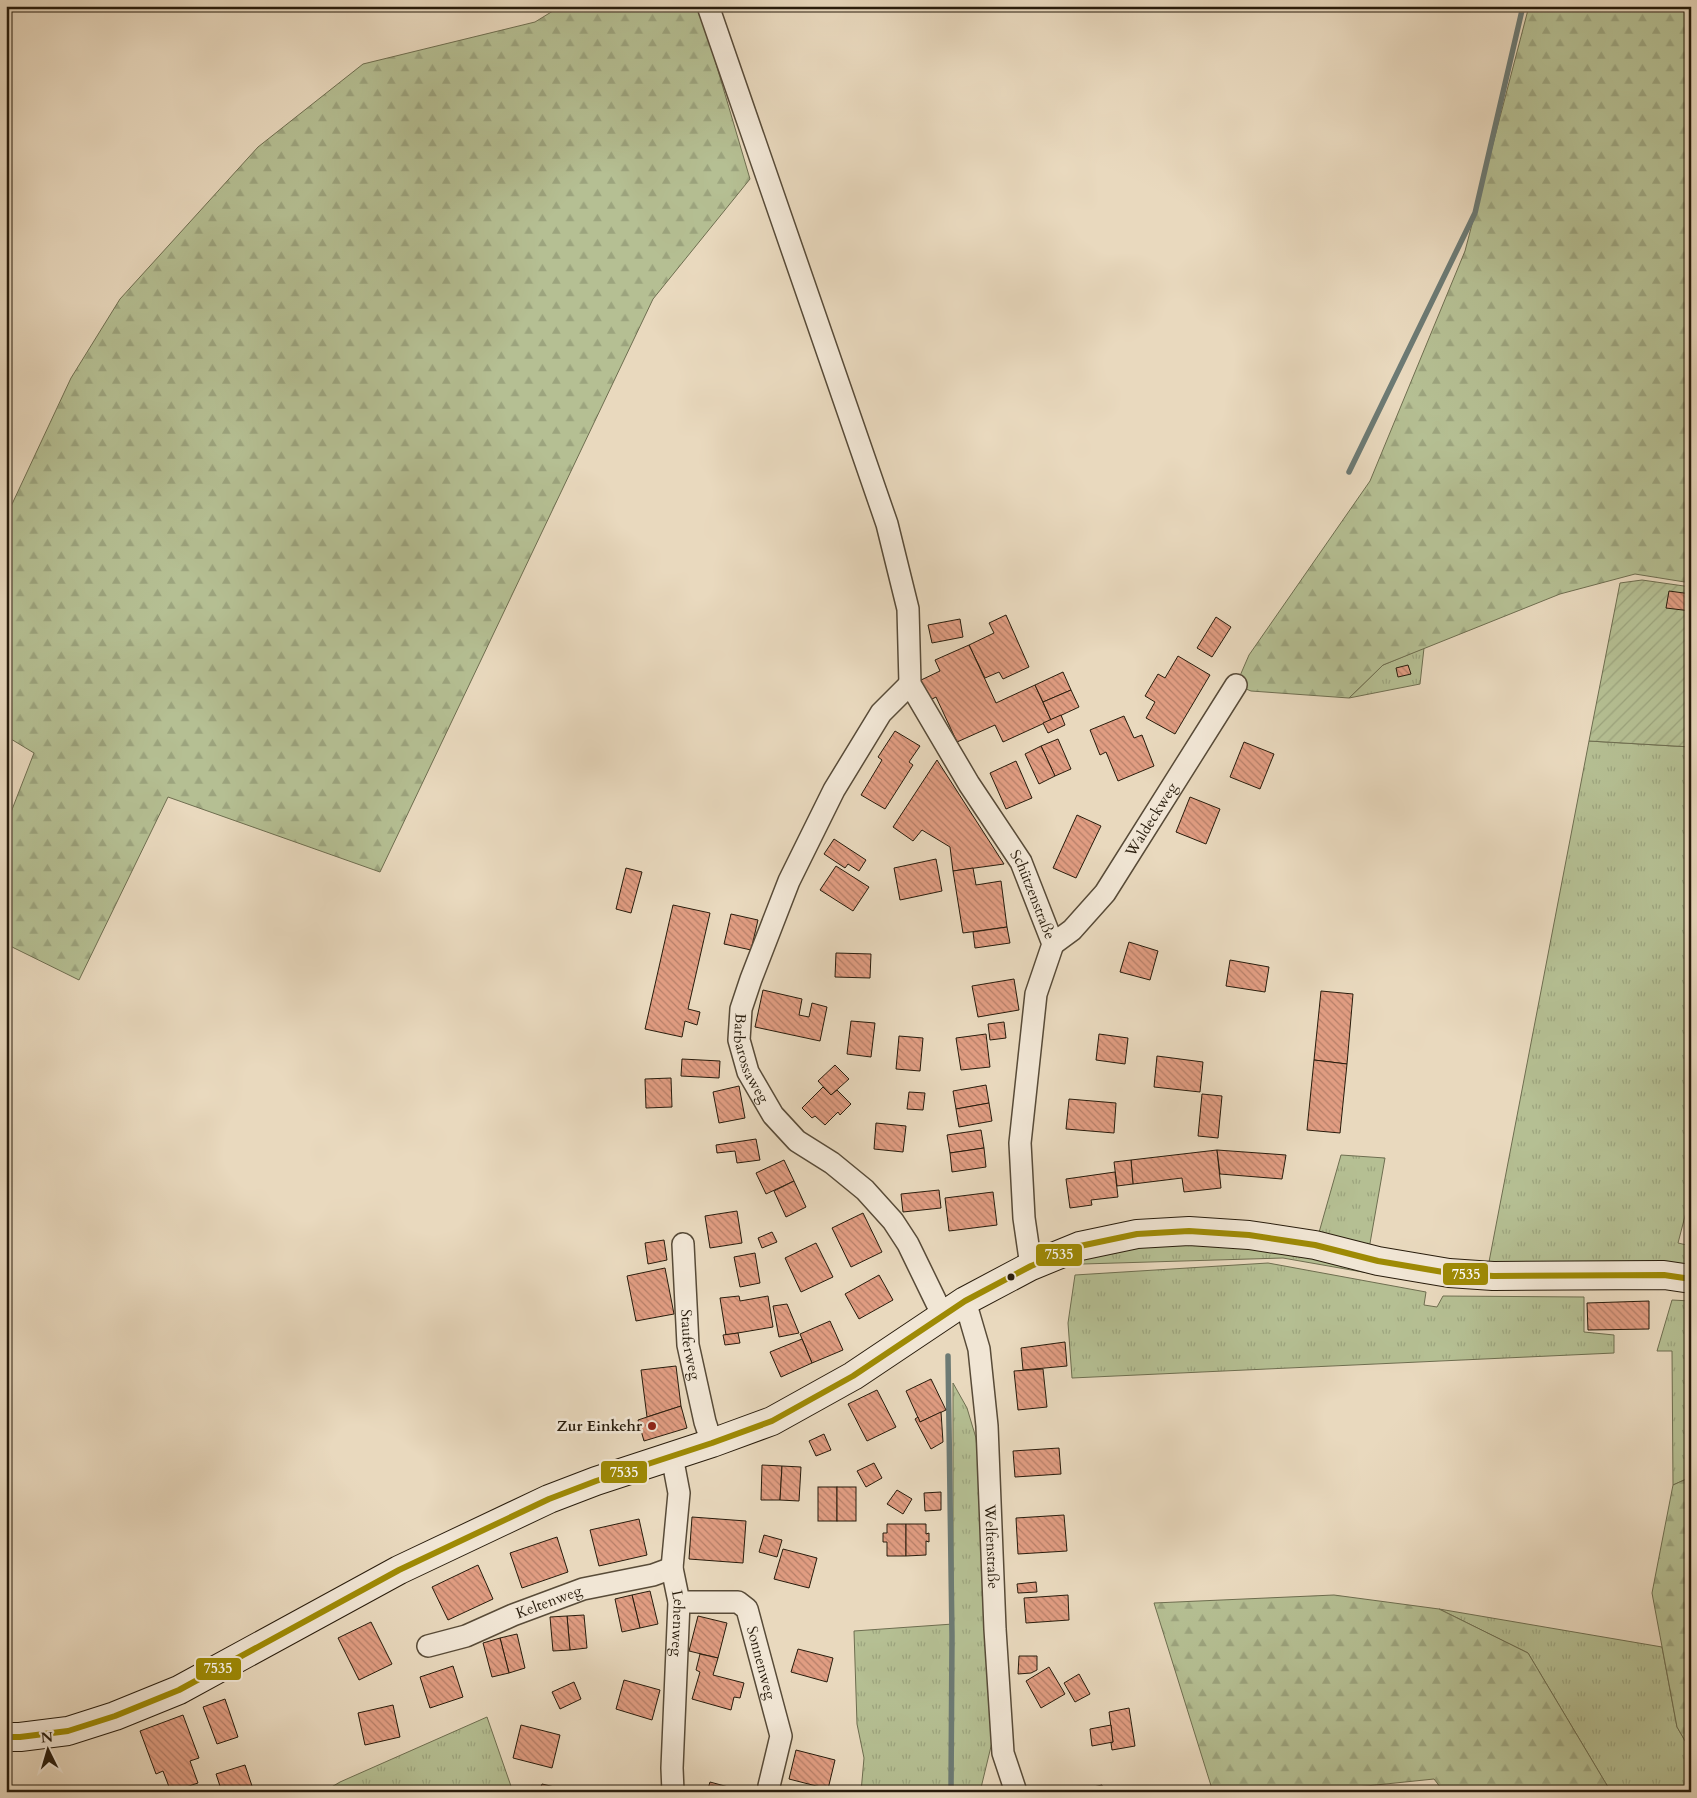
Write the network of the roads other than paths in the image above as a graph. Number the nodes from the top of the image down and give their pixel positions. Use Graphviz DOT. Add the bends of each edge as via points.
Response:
graph roads {
  1 [pos="708,6"];
  2 [pos="910,684"];
  3 [pos="1236,685"];
  4 [pos="1052,944"];
  5 [pos="683,1244"];
  6 [pos="1031,1266"];
  7 [pos="1691,1279"];
  8 [pos="954,1309"];
  9 [pos="712,1443"];
  10 [pos="672,1456"];
  11 [pos="672,1568"];
  12 [pos="680,1602"];
  13 [pos="428,1646"];
  14 [pos="6,1738"];
  15 [pos="769,1786"];
  16 [pos="673,1792"];
  17 [pos="1016,1792"];
  1 -- 2 [label="street, Schützenstraße" via="887,524 908,609"];
  2 -- 4 [label="street, Schützenstraße" via="969,784 1021,862"];
  2 -- 8 [label="street, Barbarossaweg" via="876,720 834,790 789,881 750,979 741,1010 739,1040 748,1072 773,1115 797,1140 865,1190 893,1221"];
  3 -- 4 [label="street, Waldeckweg" via="1105,893 1072,930"];
  4 -- 6 [label="street, Schützenstraße" via="1036,994 1020,1143 1024,1218"];
  5 -- 9 [label="street, Stauferweg" via="688,1345"];
  6 -- 7 [label="main road" via="1080,1246 1137,1234 1189,1230 1249,1235 1449,1273 1664,1275"];
  6 -- 8 [label="main road"];
  8 -- 9 [label="main road" via="853,1376 772,1421"];
  8 -- 17 [label="street, Welfenstraße" via="979,1349 987,1426 1003,1753"];
  9 -- 10 [label="main road"];
  10 -- 11 [label="street, Lehenweg" via="679,1494"];
  10 -- 14 [label="main road" via="549,1499 399,1570 180,1690 68,1730"];
  11 -- 12 [label="street, Lehenweg"];
  11 -- 13 [label="street, Keltenweg" via="583,1589 466,1636"];
  12 -- 15 [label="street, Sonnenweg" via="738,1602 747,1609 781,1736"];
  12 -- 16 [label="street, Lehenweg"];
}
